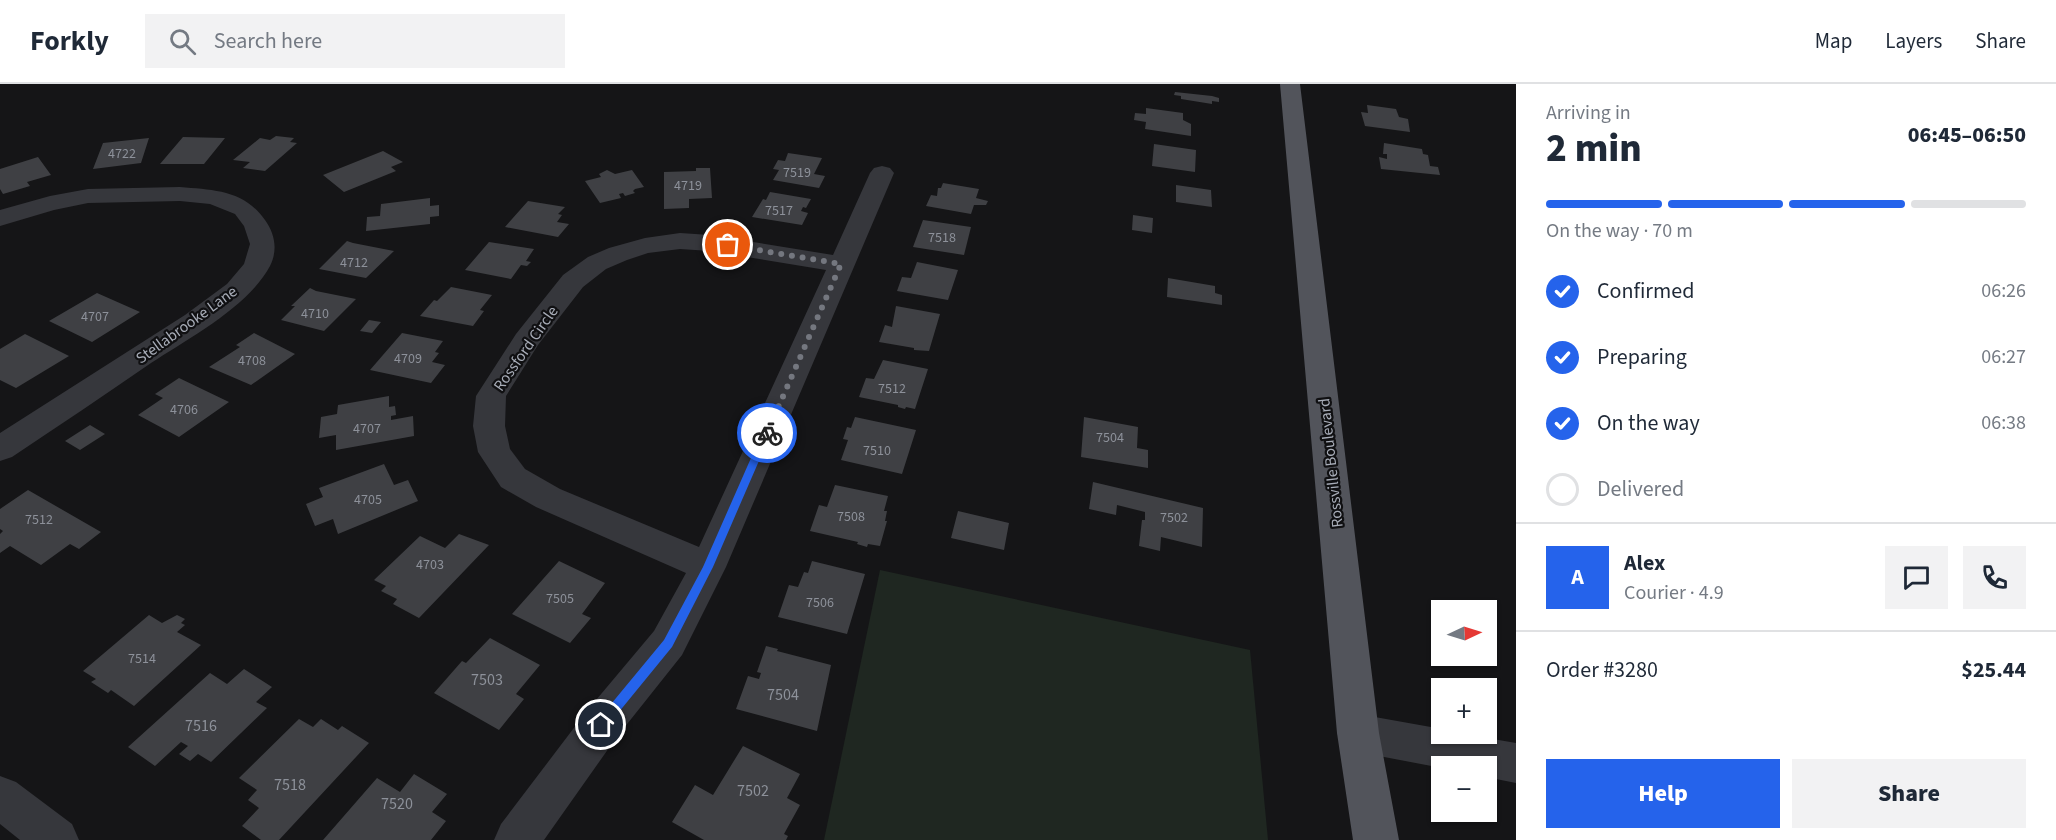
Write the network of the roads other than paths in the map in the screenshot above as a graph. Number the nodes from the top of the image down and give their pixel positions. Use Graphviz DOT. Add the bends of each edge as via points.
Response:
graph roads {
  1 [pos="1290,84"];
  2 [pos="882,173"];
  3 [pos="0,218"];
  4 [pos="841,264"];
  5 [pos="0,448"];
  6 [pos="708,567"];
  7 [pos="1358,733"];
  8 [pos="1516,763"];
  9 [pos="0,797"];
  10 [pos="56,840"];
  11 [pos="517,840"];
  12 [pos="1376,840"];
  1 -- 7 [label="main road, Rossville Boulevard"];
  2 -- 4 [label="street"];
  3 -- 5 [label="street, Stellabrooke Lane" via="88,195 214,197 244,209 263,244 257,265 237,290 118,373"];
  4 -- 6 [label="street"];
  4 -- 6 [label="street, Rossford Circle" via="710,243 668,243 618,254 597,263 573,281 526,340 492,396 489,426 494,452 513,478 548,498"];
  6 -- 11 [label="street" via="668,643 601,725"];
  7 -- 8 [label="street"];
  7 -- 12 [label="main road, Rossville Boulevard"];
  9 -- 10 [label="street"];
}
